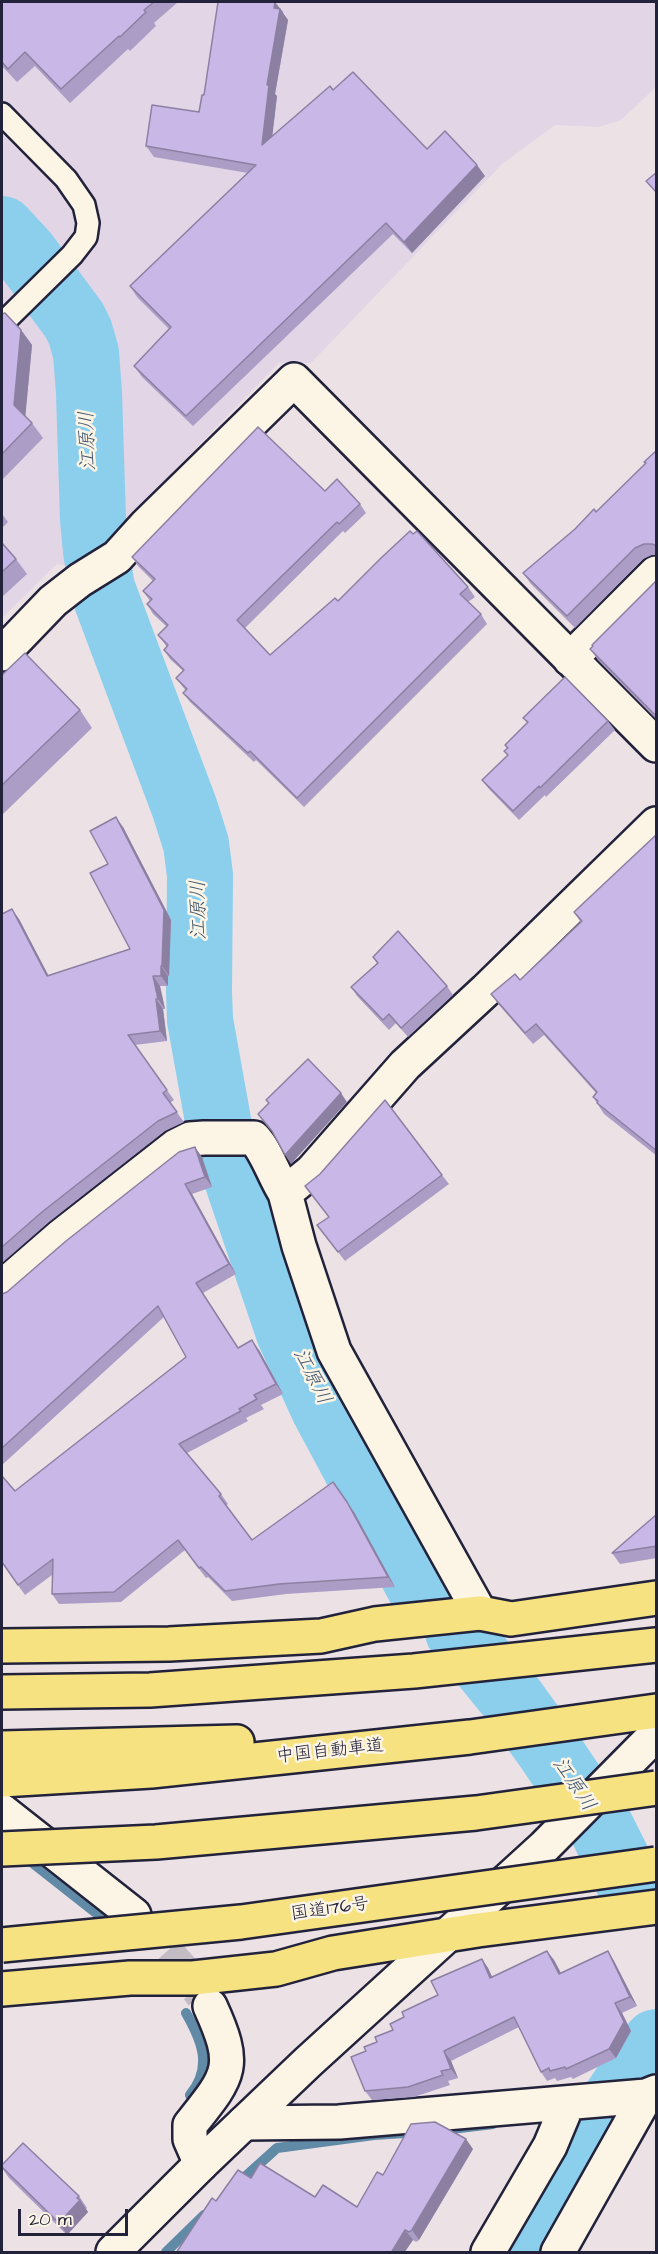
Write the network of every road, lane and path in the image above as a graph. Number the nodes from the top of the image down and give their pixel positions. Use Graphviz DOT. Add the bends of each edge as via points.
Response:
graph roads {
  1 [pos="2,114"];
  2 [pos="11,315"];
  3 [pos="657,573"];
  4 [pos="2,654"];
  5 [pos="570,659"];
  6 [pos="657,746"];
  7 [pos="657,824"];
  8 [pos="285,1193"];
  9 [pos="2,1287"];
  10 [pos="657,1598"];
  11 [pos="480,1613"];
  12 [pos="657,1645"];
  13 [pos="2,1646"];
  14 [pos="2,1692"];
  15 [pos="657,1711"];
  16 [pos="657,1734"];
  17 [pos="470,1737"];
  18 [pos="2,1748"];
  19 [pos="2,1780"];
  20 [pos="657,1788"];
  21 [pos="2,1811"];
  22 [pos="476,1813"];
  23 [pos="2,1849"];
  24 [pos="657,1864"];
  25 [pos="2,1872"];
  26 [pos="657,1907"];
  27 [pos="134,1915"];
  28 [pos="446,1935"];
  29 [pos="2,1945"];
  30 [pos="2,1989"];
  31 [pos="210,2007"];
  32 [pos="648,2095"];
  33 [pos="580,2102"];
  34 [pos="244,2123"];
  35 [pos="201,2164"];
  36 [pos="113,2253"];
  37 [pos="488,2253"];
  38 [pos="558,2253"];
  1 -- 2 [label="lane" via="66,179 84,205 88,223 86,237 72,255"];
  3 -- 5 [label="street"];
  4 -- 5 [label="street" via="53,601 117,557 294,380"];
  5 -- 6 [label="street"];
  7 -- 8 [label="street" via="405,1065 312,1171"];
  8 -- 9 [label="street" via="254,1138 190,1139 61,1236"];
  8 -- 11 [label="street" via="334,1351"];
  10 -- 11 [label="highway" via="511,1619"];
  11 -- 13 [label="highway" via="375,1624 321,1636 169,1644"];
  12 -- 14 [label="highway" via="391,1673 150,1690"];
  15 -- 17 [label="highway, 中国自動車道"];
  16 -- 28 [label="street" via="544,1847"];
  17 -- 18 [label="highway"];
  17 -- 19 [label="highway, 中国自動車道" via="152,1771"];
  20 -- 22 [label="highway, bridge"];
  21 -- 27 [label="street"];
  22 -- 23 [label="highway, bridge" via="156,1842"];
  22 -- 25 [label="highway, bridge"];
  24 -- 29 [label="highway, 国道176号, bridge" via="241,1922"];
  26 -- 28 [label="highway"];
  28 -- 30 [label="highway" via="333,1953 276,1969"];
  28 -- 34 [label="street"];
  31 -- 35 [label="street" via="222,2033 227,2070 218,2090 190,2125 190,2139"];
  32 -- 33 [label="street"];
  32 -- 38 [label="street"];
  33 -- 34 [label="street" via="339,2122"];
  33 -- 37 [label="street"];
  34 -- 35 [label="street"];
  35 -- 36 [label="street"];
}
